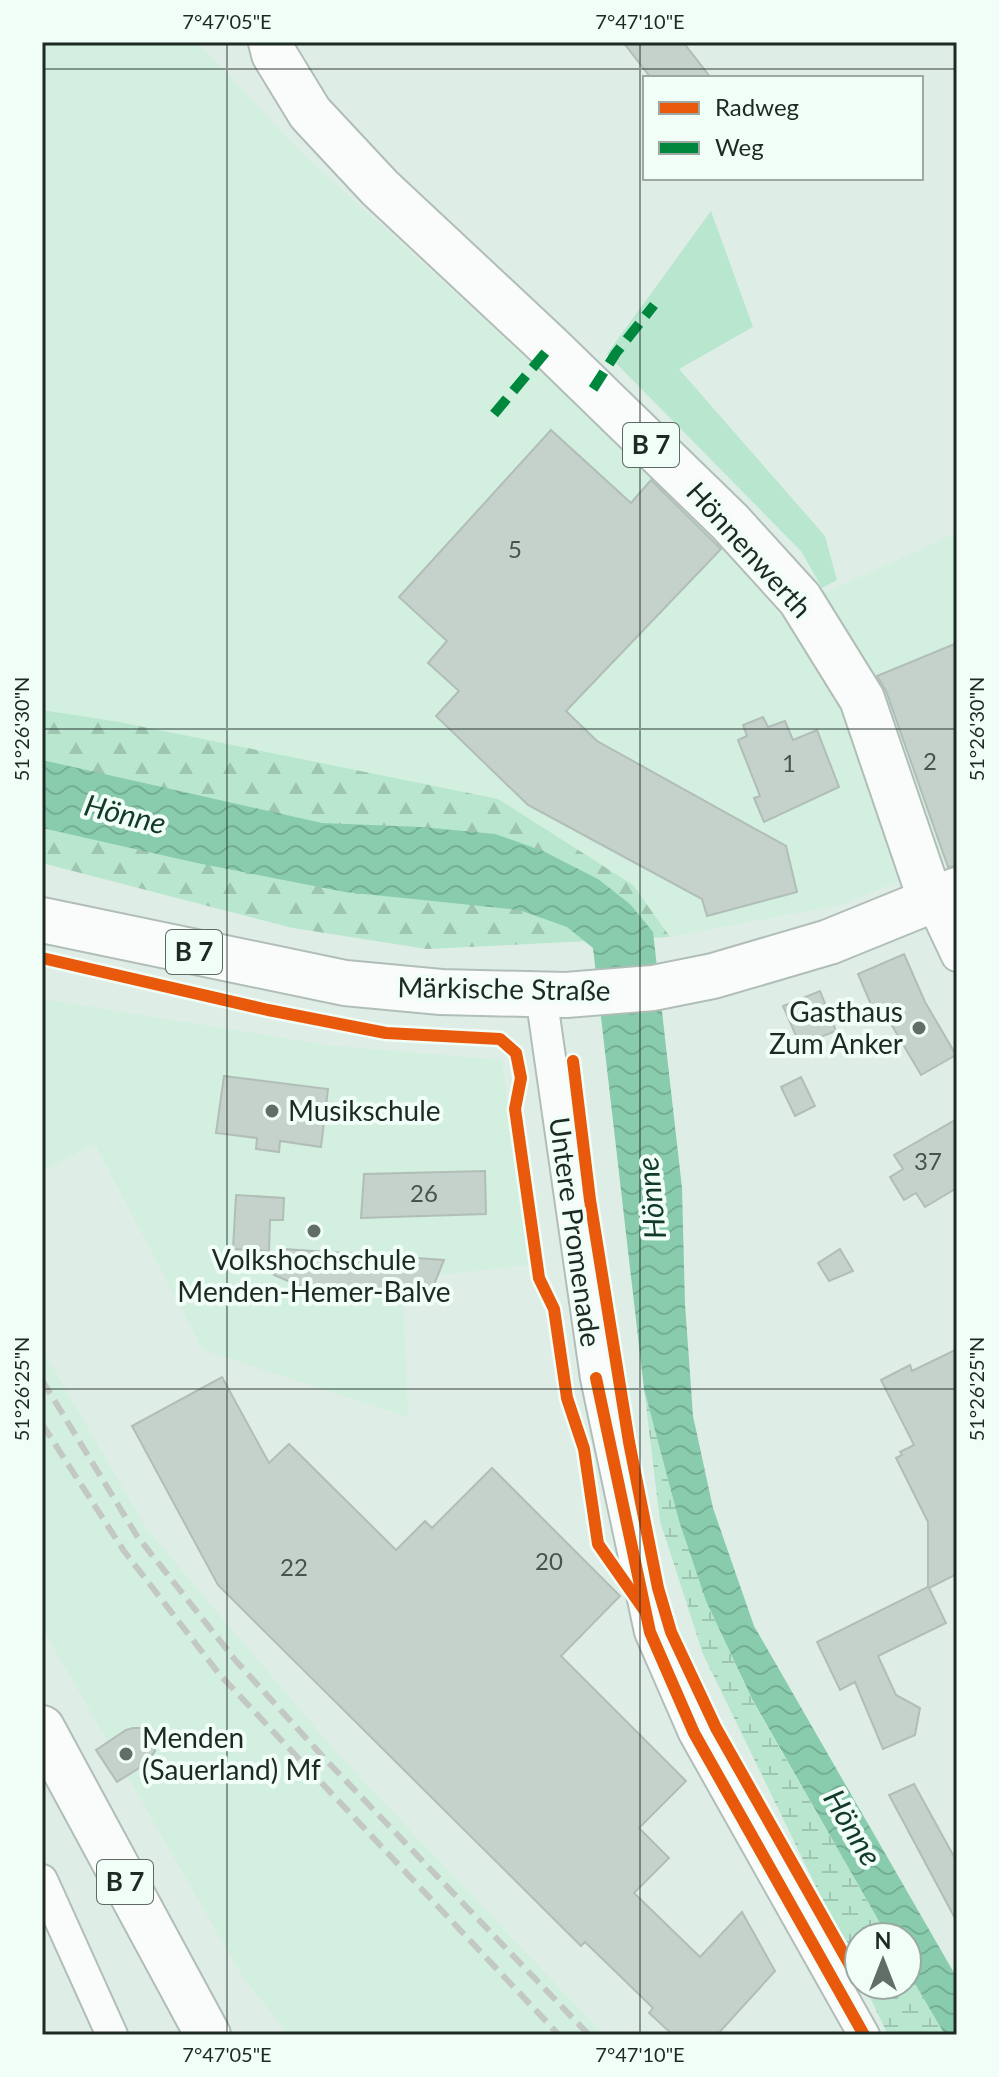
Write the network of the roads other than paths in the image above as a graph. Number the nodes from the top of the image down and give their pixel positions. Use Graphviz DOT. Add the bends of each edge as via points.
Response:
graph roads {
  1 [pos="267,46"];
  2 [pos="944,896"];
  3 [pos="42,920"];
  4 [pos="957,956"];
  5 [pos="553,995"];
  6 [pos="42,1728"];
  7 [pos="42,1880"];
  8 [pos="112,2035"];
  9 [pos="208,2035"];
  10 [pos="864,2035"];
  1 -- 2 [label="main road, Hönnenwerth / B 7" via="310,113 380,188 730,522 800,599 862,699"];
  2 -- 4 [label="street"];
  2 -- 5 [label="main road, Märkische Straße / B 7" via="829,942 713,976 653,988"];
  3 -- 5 [label="main road, Märkische Straße / B 7" via="345,983"];
  5 -- 10 [label="street, Untere Promenade" via="596,1378 650,1632 694,1733"];
  6 -- 9 [label="main road, B 7"];
  7 -- 8 [label="street"];
}
